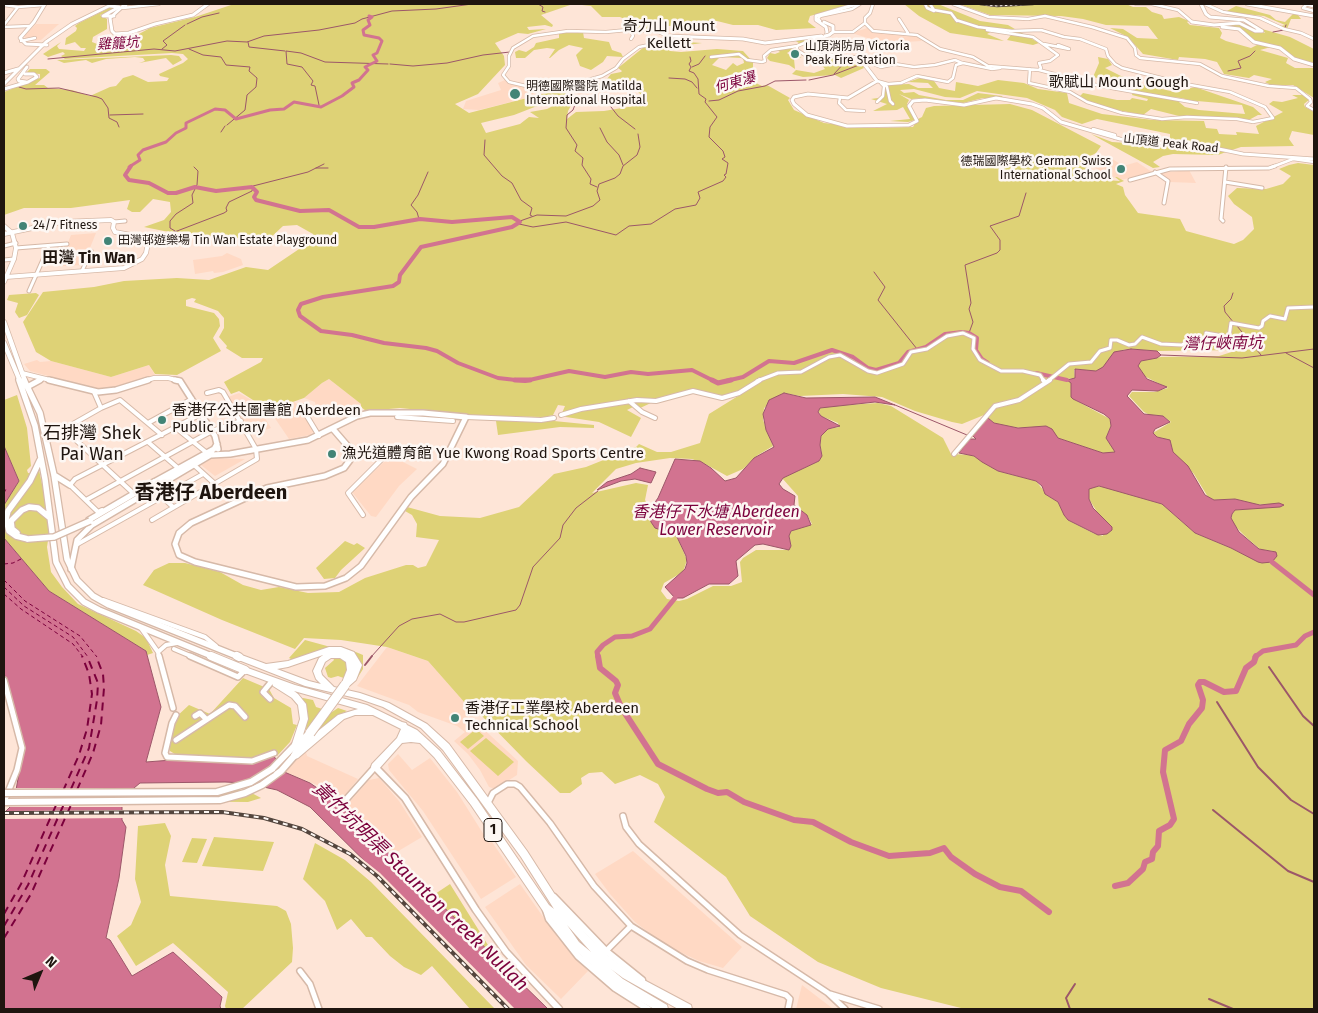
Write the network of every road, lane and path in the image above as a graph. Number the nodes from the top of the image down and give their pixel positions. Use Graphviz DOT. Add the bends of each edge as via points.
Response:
graph roads {
  1 [pos="44,4"];
  2 [pos="113,4"];
  3 [pos="135,4"];
  4 [pos="158,4"];
  5 [pos="208,4"];
  6 [pos="858,4"];
  7 [pos="873,4"];
  8 [pos="925,4"];
  9 [pos="930,4"];
  10 [pos="953,4"];
  11 [pos="1136,4"];
  12 [pos="1201,4"];
  13 [pos="1205,4"];
  14 [pos="1247,4"];
  15 [pos="1307,4"];
  16 [pos="4,5"];
  17 [pos="150,5"];
  18 [pos="108,6"];
  19 [pos="124,6"];
  20 [pos="1314,6"];
  21 [pos="18,7"];
  22 [pos="1314,11"];
  23 [pos="951,13"];
  24 [pos="112,16"];
  25 [pos="1314,16"];
  26 [pos="899,18"];
  27 [pos="956,20"];
  28 [pos="819,21"];
  29 [pos="865,21"];
  30 [pos="1192,22"];
  31 [pos="4,26"];
  32 [pos="30,26"];
  33 [pos="631,30"];
  34 [pos="833,32"];
  35 [pos="908,33"];
  36 [pos="825,35"];
  37 [pos="668,36"];
  38 [pos="35,38"];
  39 [pos="631,39"];
  40 [pos="1314,39"];
  41 [pos="21,41"];
  42 [pos="816,42"];
  43 [pos="801,44"];
  44 [pos="1044,44"];
  45 [pos="34,45"];
  46 [pos="45,45"];
  47 [pos="1058,45"];
  48 [pos="797,46"];
  49 [pos="36,52"];
  50 [pos="711,57"];
  51 [pos="849,57"];
  52 [pos="962,63"];
  53 [pos="1314,65"];
  54 [pos="25,66"];
  55 [pos="1009,67"];
  56 [pos="1030,69"];
  57 [pos="1039,70"];
  58 [pos="25,74"];
  59 [pos="4,75"];
  60 [pos="11,75"];
  61 [pos="33,80"];
  62 [pos="877,81"];
  63 [pos="884,83"];
  64 [pos="4,86"];
  65 [pos="840,98"];
  66 [pos="877,102"];
  67 [pos="1197,102"];
  68 [pos="894,104"];
  69 [pos="1314,110"];
  70 [pos="864,112"];
  71 [pos="1093,128"];
  72 [pos="1115,138"];
  73 [pos="1314,161"];
  74 [pos="1226,167"];
  75 [pos="1156,172"];
  76 [pos="1130,180"];
  77 [pos="1225,182"];
  78 [pos="1262,188"];
  79 [pos="1164,202"];
  80 [pos="125,221"];
  81 [pos="1223,221"];
  82 [pos="114,222"];
  83 [pos="4,226"];
  84 [pos="12,233"];
  85 [pos="4,234"];
  86 [pos="16,243"];
  87 [pos="68,244"];
  88 [pos="4,246"];
  89 [pos="49,246"];
  90 [pos="16,248"];
  91 [pos="91,251"];
  92 [pos="4,260"];
  93 [pos="14,260"];
  94 [pos="82,271"];
  95 [pos="36,274"];
  96 [pos="4,278"];
  97 [pos="28,291"];
  98 [pos="1314,308"];
  99 [pos="4,322"];
  100 [pos="963,334"];
  101 [pos="975,341"];
  102 [pos="4,343"];
  103 [pos="22,373"];
  104 [pos="1040,375"];
  105 [pos="1051,377"];
  106 [pos="43,378"];
  107 [pos="1045,382"];
  108 [pos="29,386"];
  109 [pos="94,392"];
  110 [pos="207,393"];
  111 [pos="192,399"];
  112 [pos="629,401"];
  113 [pos="303,406"];
  114 [pos="101,408"];
  115 [pos="201,414"];
  116 [pos="561,415"];
  117 [pos="397,417"];
  118 [pos="466,417"];
  119 [pos="554,418"];
  120 [pos="655,418"];
  121 [pos="241,421"];
  122 [pos="453,421"];
  123 [pos="148,423"];
  124 [pos="176,428"];
  125 [pos="333,429"];
  126 [pos="212,431"];
  127 [pos="162,435"];
  128 [pos="319,436"];
  129 [pos="193,441"];
  130 [pos="148,442"];
  131 [pos="217,446"];
  132 [pos="256,449"];
  133 [pos="209,454"];
  134 [pos="224,454"];
  135 [pos="954,454"];
  136 [pos="165,457"];
  137 [pos="384,457"];
  138 [pos="40,460"];
  139 [pos="194,465"];
  140 [pos="103,466"];
  141 [pos="178,468"];
  142 [pos="203,474"];
  143 [pos="54,475"];
  144 [pos="222,480"];
  145 [pos="120,481"];
  146 [pos="216,483"];
  147 [pos="70,485"];
  148 [pos="151,487"];
  149 [pos="133,493"];
  150 [pos="162,497"];
  151 [pos="86,500"];
  152 [pos="173,507"];
  153 [pos="98,512"];
  154 [pos="106,515"];
  155 [pos="363,515"];
  156 [pos="49,518"];
  157 [pos="90,520"];
  158 [pos="152,520"];
  159 [pos="115,523"];
  160 [pos="29,538"];
  161 [pos="76,545"];
  162 [pos="71,569"];
  163 [pos="140,627"];
  164 [pos="178,643"];
  165 [pos="174,649"];
  166 [pos="158,652"];
  167 [pos="329,653"];
  168 [pos="239,656"];
  169 [pos="267,667"];
  170 [pos="245,670"];
  171 [pos="4,680"];
  172 [pos="272,681"];
  173 [pos="331,693"];
  174 [pos="270,699"];
  175 [pos="173,708"];
  176 [pos="375,712"];
  177 [pos="175,715"];
  178 [pos="195,716"];
  179 [pos="245,718"];
  180 [pos="206,719"];
  181 [pos="403,725"];
  182 [pos="176,740"];
  183 [pos="400,740"];
  184 [pos="425,741"];
  185 [pos="299,743"];
  186 [pos="274,753"];
  187 [pos="295,755"];
  188 [pos="375,768"];
  189 [pos="4,793"];
  190 [pos="4,802"];
  191 [pos="488,803"];
  192 [pos="342,804"];
  193 [pos="623,816"];
  194 [pos="552,895"];
  195 [pos="546,908"];
  196 [pos="631,926"];
  197 [pos="608,949"];
  198 [pos="604,964"];
  199 [pos="300,971"];
  200 [pos="828,993"];
  201 [pos="319,1009"];
  202 [pos="560,1009"];
  203 [pos="648,1009"];
  204 [pos="663,1009"];
  205 [pos="687,1009"];
  206 [pos="692,1009"];
  207 [pos="788,1009"];
  208 [pos="845,1009"];
  209 [pos="879,1009"];
  1 -- 21 [label="street"];
  1 -- 32 [label="main road"];
  2 -- 18 [label="main road"];
  3 -- 17 [label="street"];
  3 -- 19 [label="street"];
  4 -- 17 [label="street"];
  5 -- 24 [label="main road" via="193,15 127,34 113,33"];
  6 -- 28 [label="main road" via="818,15 815,18"];
  7 -- 29 [label="street"];
  8 -- 23 [label="street" via="938,13"];
  9 -- 23 [label="street" via="934,10"];
  10 -- 69 [label="street" via="989,17 1028,19 1045,16 1090,26 1128,38 1140,58 1200,64 1221,76 1296,88 1310,98 1307,106"];
  11 -- 30 [label="street" via="1178,10"];
  12 -- 30 [label="main road" via="1210,17 1244,20 1262,31 1238,23 1214,25"];
  13 -- 40 [label="street" via="1221,12 1260,18"];
  14 -- 25 [label="main road"];
  15 -- 20 [label="main road"];
  15 -- 22 [label="street" via="1303,8"];
  16 -- 21 [label="street"];
  18 -- 24 [label="main road" via="119,7 103,16"];
  18 -- 46 [label="main road" via="77,22"];
  19 -- 24 [label="main road"];
  21 -- 31 [label="street"];
  23 -- 27 [label="street"];
  26 -- 35 [label="street"];
  27 -- 44 [label="street" via="976,28 1032,37"];
  27 -- 56 [label="street" via="978,27 1041,30 1080,39 1106,49 1108,56 1122,68 1230,92 1267,108 1273,118 1253,122 1188,117 1160,119 1108,109 1070,92 1028,81"];
  28 -- 34 [label="main road" via="832,26"];
  28 -- 36 [label="main road"];
  28 -- 42 [label="main road" via="827,32"];
  29 -- 34 [label="street" via="853,32"];
  29 -- 35 [label="street" via="874,31"];
  30 -- 53 [label="main road" via="1194,25 1238,29 1252,41 1280,48 1292,58"];
  31 -- 32 [label="street"];
  32 -- 41 [label="main road" via="21,36"];
  33 -- 37 [label="street" via="656,31"];
  33 -- 37 [label="street" via="568,31 533,36 512,49 509,66 503,74 510,83 526,86 580,82 601,76 616,68 622,59 639,47 664,42"];
  33 -- 39 [label="street"];
  34 -- 36 [label="main road"];
  35 -- 55 [label="street" via="924,38 940,49 973,57 988,66"];
  36 -- 37 [label="main road" via="766,43"];
  36 -- 43 [label="street"];
  38 -- 41 [label="street"];
  41 -- 45 [label="main road"];
  42 -- 43 [label="street"];
  42 -- 51 [label="main road" via="814,47 822,53"];
  43 -- 48 [label="street"];
  44 -- 47 [label="street" via="1069,49"];
  44 -- 57 [label="street" via="1058,56 1039,63"];
  45 -- 46 [label="main road"];
  45 -- 49 [label="main road"];
  46 -- 49 [label="main road"];
  46 -- 54 [label="main road"];
  48 -- 50 [label="street" via="771,50 762,62 748,61 739,54"];
  48 -- 51 [label="street" via="797,50 805,55"];
  49 -- 54 [label="main road"];
  51 -- 52 [label="street" via="868,59 880,67 895,64 934,66 954,60"];
  51 -- 62 [label="main road" via="863,62"];
  52 -- 55 [label="street" via="992,70"];
  52 -- 63 [label="street" via="956,65 953,78 948,82 915,76 902,83"];
  54 -- 59 [label="main road"];
  54 -- 61 [label="main road" via="18,80"];
  54 -- 64 [label="main road"];
  55 -- 56 [label="street"];
  56 -- 57 [label="street"];
  57 -- 67 [label="street" via="1100,86"];
  58 -- 61 [label="main road" via="37,76"];
  59 -- 60 [label="main road"];
  59 -- 64 [label="main road"];
  61 -- 64 [label="main road"];
  62 -- 63 [label="street"];
  62 -- 65 [label="main road, 山頂道 Peak Road" via="853,96"];
  62 -- 66 [label="street" via="884,86 883,96"];
  63 -- 68 [label="street"];
  65 -- 70 [label="street" via="839,103 846,110"];
  65 -- 72 [label="main road, 山頂道 Peak Road" via="806,94 795,96 792,101 808,116 859,126 913,124 917,119 909,105 916,100 964,105 989,98 1014,100 1040,107 1066,124"];
  71 -- 72 [label="street"];
  72 -- 73 [label="main road, 山頂道 Peak Road"];
  73 -- 74 [label="street" via="1293,159 1271,168"];
  74 -- 75 [label="street"];
  74 -- 77 [label="street"];
  75 -- 76 [label="street"];
  75 -- 79 [label="street" via="1168,181"];
  77 -- 78 [label="street"];
  77 -- 81 [label="street"];
  80 -- 82 [label="street"];
  82 -- 84 [label="main road" via="61,222"];
  82 -- 94 [label="main road" via="115,232 147,241 145,256 127,267"];
  83 -- 84 [label="main road"];
  84 -- 85 [label="main road"];
  84 -- 86 [label="main road"];
  86 -- 88 [label="street"];
  86 -- 90 [label="main road"];
  87 -- 89 [label="street"];
  89 -- 90 [label="street"];
  89 -- 95 [label="street"];
  90 -- 93 [label="main road"];
  91 -- 94 [label="street"];
  92 -- 93 [label="street"];
  93 -- 96 [label="main road"];
  94 -- 95 [label="main road"];
  95 -- 96 [label="main road"];
  95 -- 97 [label="street"];
  98 -- 105 [label="street" via="1288,308 1285,318 1270,316 1258,328 1232,323 1229,338 1207,333 1207,340 1202,343 1188,341 1183,345 1164,345 1142,337 1129,346 1113,340 1110,348 1100,352 1091,362 1069,364"];
  99 -- 103 [label="main road"];
  100 -- 101 [label="street" via="972,336"];
  100 -- 112 [label="street" via="946,336 926,349 910,353 903,364 877,373 869,372 840,355 801,372 778,373 722,398 694,391 656,401"];
  101 -- 104 [label="street" via="973,348 978,358 997,369"];
  102 -- 138 [label="main road" via="30,406"];
  103 -- 106 [label="main road"];
  103 -- 108 [label="main road"];
  104 -- 105 [label="street"];
  104 -- 107 [label="street"];
  105 -- 107 [label="street"];
  106 -- 108 [label="main road"];
  106 -- 109 [label="main road"];
  107 -- 135 [label="street" via="1019,400 996,406"];
  108 -- 143 [label="main road" via="40,413"];
  109 -- 111 [label="main road" via="110,392 154,378 168,378 182,382"];
  109 -- 114 [label="street"];
  110 -- 121 [label="street" via="222,390"];
  111 -- 115 [label="main road"];
  111 -- 123 [label="street"];
  112 -- 116 [label="street"];
  112 -- 120 [label="street"];
  113 -- 128 [label="street"];
  114 -- 123 [label="street" via="120,400"];
  114 -- 140 [label="street" via="64,429"];
  115 -- 124 [label="street"];
  115 -- 126 [label="main road"];
  117 -- 122 [label="street"];
  118 -- 119 [label="street"];
  118 -- 125 [label="main road" via="370,413"];
  118 -- 125 [label="main road" via="441,468 411,497 360,566 342,581 321,587 296,587 192,561 177,552 178,536 194,521 267,488 329,475 344,468 352,451"];
  121 -- 126 [label="street"];
  121 -- 132 [label="street"];
  123 -- 127 [label="street"];
  124 -- 127 [label="street"];
  124 -- 129 [label="street"];
  125 -- 128 [label="main road"];
  126 -- 129 [label="street"];
  126 -- 131 [label="main road"];
  127 -- 130 [label="street"];
  128 -- 132 [label="main road"];
  129 -- 133 [label="street"];
  129 -- 136 [label="street"];
  130 -- 136 [label="street"];
  130 -- 140 [label="street"];
  131 -- 133 [label="main road"];
  131 -- 134 [label="main road"];
  132 -- 134 [label="main road"];
  132 -- 144 [label="street" via="256,461"];
  133 -- 134 [label="main road"];
  133 -- 139 [label="main road"];
  133 -- 141 [label="main road"];
  136 -- 141 [label="street"];
  136 -- 145 [label="street"];
  137 -- 155 [label="street" via="348,493"];
  138 -- 156 [label="main road"];
  138 -- 160 [label="main road" via="6,519 9,531"];
  139 -- 142 [label="street"];
  139 -- 148 [label="main road"];
  140 -- 145 [label="street"];
  140 -- 147 [label="street" via="76,478"];
  141 -- 148 [label="main road"];
  142 -- 146 [label="street"];
  142 -- 150 [label="street"];
  143 -- 147 [label="main road"];
  143 -- 162 [label="main road" via="64,546"];
  144 -- 146 [label="street"];
  145 -- 149 [label="street"];
  145 -- 151 [label="street"];
  146 -- 152 [label="street"];
  147 -- 151 [label="street"];
  148 -- 149 [label="street"];
  148 -- 150 [label="street"];
  148 -- 154 [label="main road"];
  148 -- 157 [label="main road"];
  148 -- 157 [label="main road"];
  149 -- 153 [label="street"];
  150 -- 152 [label="street"];
  150 -- 159 [label="street"];
  151 -- 153 [label="street"];
  152 -- 158 [label="street"];
  154 -- 159 [label="street"];
  154 -- 161 [label="main road" via="86,529"];
  156 -- 160 [label="main road" via="42,509 33,507 14,516 10,524 12,529"];
  156 -- 163 [label="main road" via="58,566 68,586 94,608"];
  157 -- 160 [label="main road, bridge" via="54,537"];
  159 -- 161 [label="street"];
  161 -- 162 [label="main road"];
  162 -- 168 [label="main road" via="80,583 98,599"];
  163 -- 164 [label="main road"];
  163 -- 166 [label="street"];
  164 -- 166 [label="street" via="166,645"];
  164 -- 170 [label="main road"];
  165 -- 170 [label="street" via="238,677"];
  166 -- 175 [label="street"];
  167 -- 169 [label="highway"];
  167 -- 173 [label="highway" via="317,671"];
  167 -- 185 [label="highway, bridge" via="347,651 352,654 357,662 356,673"];
  168 -- 169 [label="highway, 1"];
  169 -- 173 [label="highway, 1"];
  170 -- 172 [label="highway, 1"];
  171 -- 190 [label="street" via="22,748"];
  172 -- 173 [label="highway, 1"];
  172 -- 174 [label="street" via="263,692"];
  172 -- 185 [label="highway" via="300,700 304,719"];
  173 -- 176 [label="highway, 1"];
  173 -- 191 [label="highway, 1" via="360,696 386,705 424,726 446,747"];
  176 -- 181 [label="highway, 1"];
  176 -- 187 [label="highway" via="348,713"];
  177 -- 186 [label="street" via="165,753 167,757 252,760"];
  178 -- 180 [label="street" via="200,713"];
  179 -- 180 [label="street" via="232,705"];
  180 -- 182 [label="street"];
  181 -- 183 [label="highway" via="405,730"];
  181 -- 184 [label="highway, 1"];
  183 -- 184 [label="highway"];
  183 -- 188 [label="highway"];
  184 -- 195 [label="highway, 1" via="474,802"];
  185 -- 187 [label="highway"];
  185 -- 189 [label="main road, bridge" via="256,780 217,792"];
  187 -- 190 [label="main road" via="262,785 220,800"];
  188 -- 192 [label="street"];
  188 -- 202 [label="main road" via="405,798 506,952"];
  191 -- 194 [label="highway, 1"];
  191 -- 196 [label="street" via="493,793 507,784 520,787 594,886"];
  193 -- 200 [label="street" via="626,827 639,844 740,935"];
  194 -- 198 [label="highway, 1"];
  194 -- 206 [label="main road" via="606,952 660,992"];
  195 -- 198 [label="highway, 1" via="576,945"];
  195 -- 203 [label="main road" via="549,919 578,956 609,984"];
  196 -- 197 [label="street"];
  196 -- 207 [label="street" via="687,961 786,995 790,999"];
  198 -- 204 [label="highway, 1" via="639,997"];
  198 -- 205 [label="highway, 1"];
  199 -- 201 [label="street" via="310,984"];
  200 -- 208 [label="street"];
  200 -- 209 [label="street"];
}
